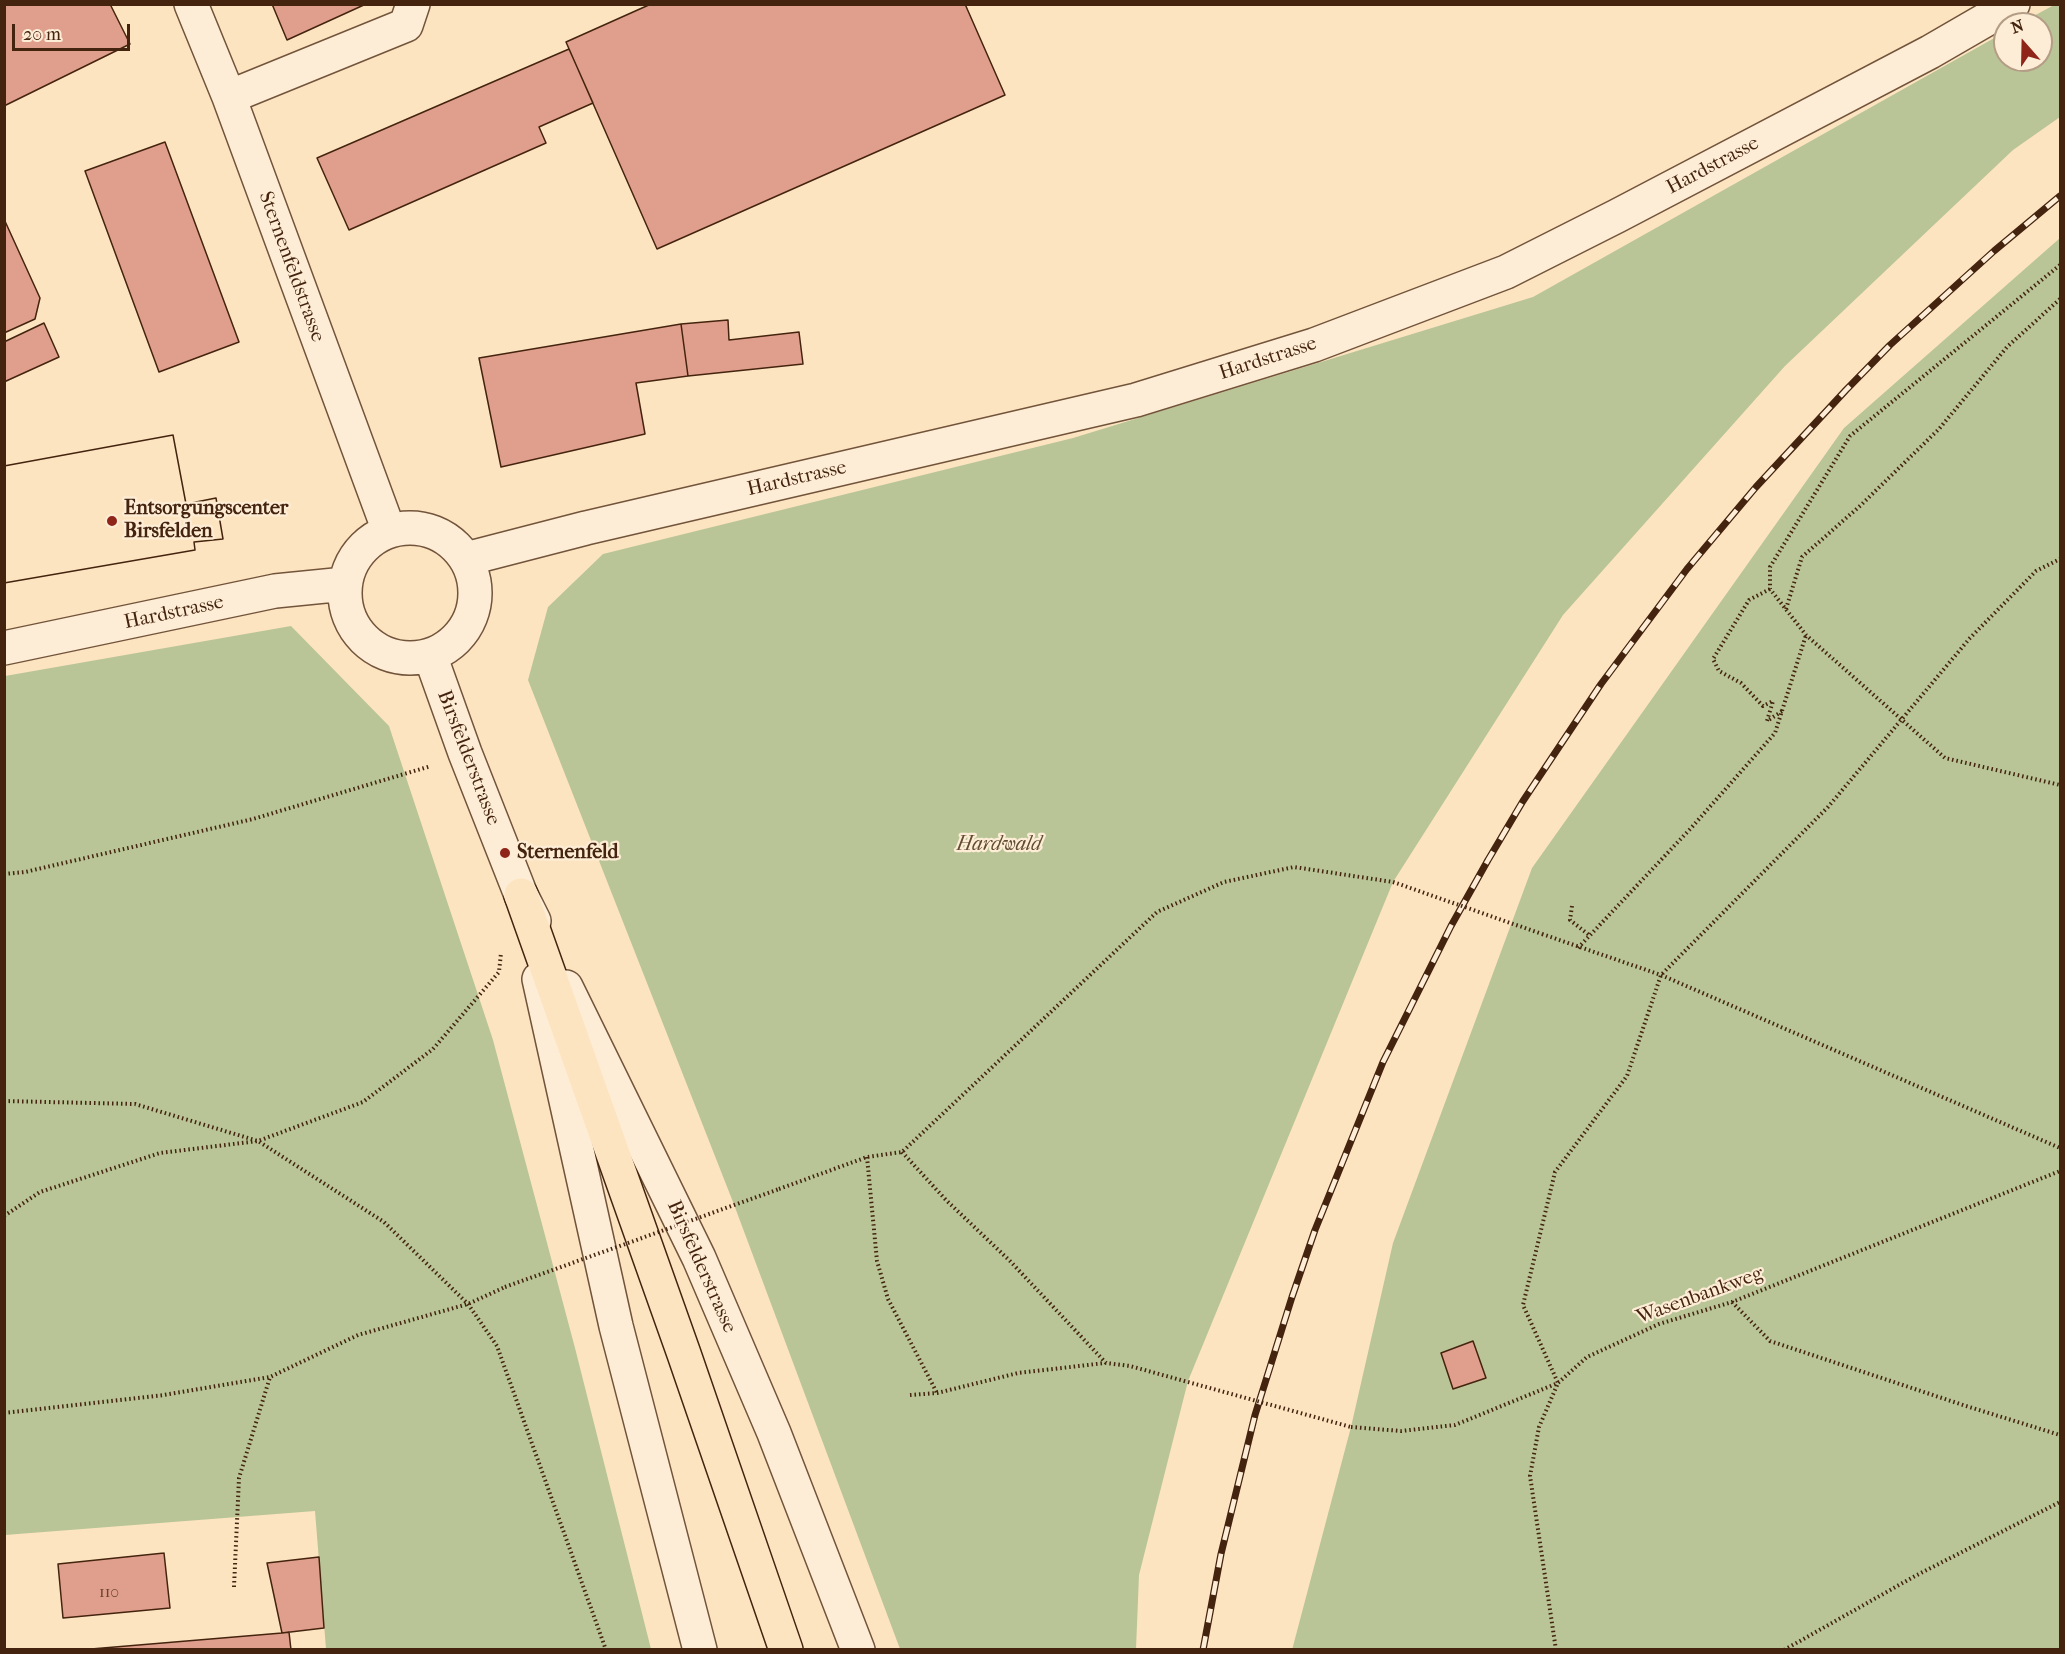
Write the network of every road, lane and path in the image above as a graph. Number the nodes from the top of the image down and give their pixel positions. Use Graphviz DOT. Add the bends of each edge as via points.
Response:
graph roads {
  1 [pos="191,4"];
  2 [pos="413,4"];
  3 [pos="2013,4"];
  4 [pos="229,97"];
  5 [pos="2061,265"];
  6 [pos="2061,299"];
  7 [pos="389,531"];
  8 [pos="466,559"];
  9 [pos="2061,559"];
  10 [pos="345,584"];
  11 [pos="1770,590"];
  12 [pos="1786,610"];
  13 [pos="1806,635"];
  14 [pos="4,648"];
  15 [pos="430,655"];
  16 [pos="1784,710"];
  17 [pos="1901,721"];
  18 [pos="410,774"];
  19 [pos="2061,785"];
  20 [pos="4,874"];
  21 [pos="521,895"];
  22 [pos="1572,906"];
  23 [pos="1589,935"];
  24 [pos="501,948"];
  25 [pos="1578,948"];
  26 [pos="1661,975"];
  27 [pos="4,1101"];
  28 [pos="258,1141"];
  29 [pos="2061,1148"];
  30 [pos="902,1152"];
  31 [pos="867,1157"];
  32 [pos="2061,1171"];
  33 [pos="4,1216"];
  34 [pos="1732,1302"];
  35 [pos="468,1304"];
  36 [pos="1106,1363"];
  37 [pos="270,1377"];
  38 [pos="1558,1383"];
  39 [pos="937,1393"];
  40 [pos="910,1395"];
  41 [pos="4,1413"];
  42 [pos="2061,1435"];
  43 [pos="2061,1502"];
  44 [pos="234,1587"];
  45 [pos="606,1650"];
  46 [pos="700,1650"];
  47 [pos="786,1650"];
  48 [pos="858,1650"];
  49 [pos="1556,1650"];
  50 [pos="1784,1650"];
  1 -- 4 [label="street, Sternenfeldstrasse"];
  2 -- 4 [label="street" via="406,25"];
  3 -- 8 [label="street, Hardstrasse" via="1920,58 1506,272 1314,345 1136,400"];
  4 -- 7 [label="street, Sternenfeldstrasse"];
  5 -- 11 [label="path" via="1850,436 1770,567"];
  6 -- 12 [label="path" via="2007,347 1939,429 1802,558"];
  7 -- 8 [label="street" via="423,529 440,535"];
  7 -- 10 [label="street" via="359,551"];
  8 -- 15 [label="street" via="475,591 468,623 445,648"];
  9 -- 17 [label="path" via="2036,571 1978,630"];
  10 -- 14 [label="street, Hardstrasse" via="275,591"];
  10 -- 15 [label="street" via="350,621 361,637 392,656"];
  11 -- 12 [label="path"];
  11 -- 16 [label="path" via="1749,600 1713,659 1719,671 1741,683 1763,706 1773,701 1767,721"];
  12 -- 13 [label="path"];
  13 -- 16 [label="path"];
  13 -- 17 [label="path"];
  15 -- 21 [label="street, Birsfelderstrasse"];
  16 -- 23 [label="path" via="1775,733"];
  17 -- 19 [label="path" via="1945,758"];
  17 -- 26 [label="path" via="1828,807"];
  18 -- 20 [label="path" via="254,819"];
  21 -- 46 [label="street, Birsfelderstrasse" via="616,1326"];
  21 -- 47 [label="highway"];
  21 -- 48 [label="street, Birsfelderstrasse" via="699,1258 774,1433"];
  22 -- 23 [label="path" via="1570,920"];
  23 -- 25 [label="path"];
  24 -- 28 [label="path" via="499,972 433,1049 363,1102"];
  25 -- 26 [label="path"];
  25 -- 30 [label="path, bridge" via="1393,882 1294,867 1224,882 1157,912"];
  26 -- 29 [label="path"];
  26 -- 38 [label="path" via="1627,1076 1555,1172 1523,1305"];
  27 -- 28 [label="path" via="135,1104"];
  28 -- 33 [label="path" via="160,1153 40,1192"];
  28 -- 35 [label="path" via="384,1222"];
  30 -- 31 [label="path"];
  30 -- 36 [label="path"];
  31 -- 35 [label="path, bridge" via="505,1287"];
  31 -- 39 [label="path" via="877,1261 888,1299"];
  32 -- 34 [label="path, Wasenbankweg"];
  34 -- 38 [label="path, Wasenbankweg" via="1659,1324 1587,1357"];
  34 -- 42 [label="path" via="1770,1341"];
  35 -- 37 [label="path" via="358,1335"];
  35 -- 45 [label="path" via="497,1347"];
  36 -- 38 [label="path, Wasenbankweg, bridge" via="1130,1366 1351,1427 1401,1431 1455,1425"];
  36 -- 39 [label="path, Wasenbankweg" via="1018,1373"];
  37 -- 41 [label="path" via="164,1395"];
  37 -- 44 [label="path" via="239,1478"];
  38 -- 49 [label="path" via="1539,1427 1530,1476"];
  39 -- 40 [label="path, Wasenbankweg"];
  43 -- 50 [label="path" via="1916,1576"];
}
